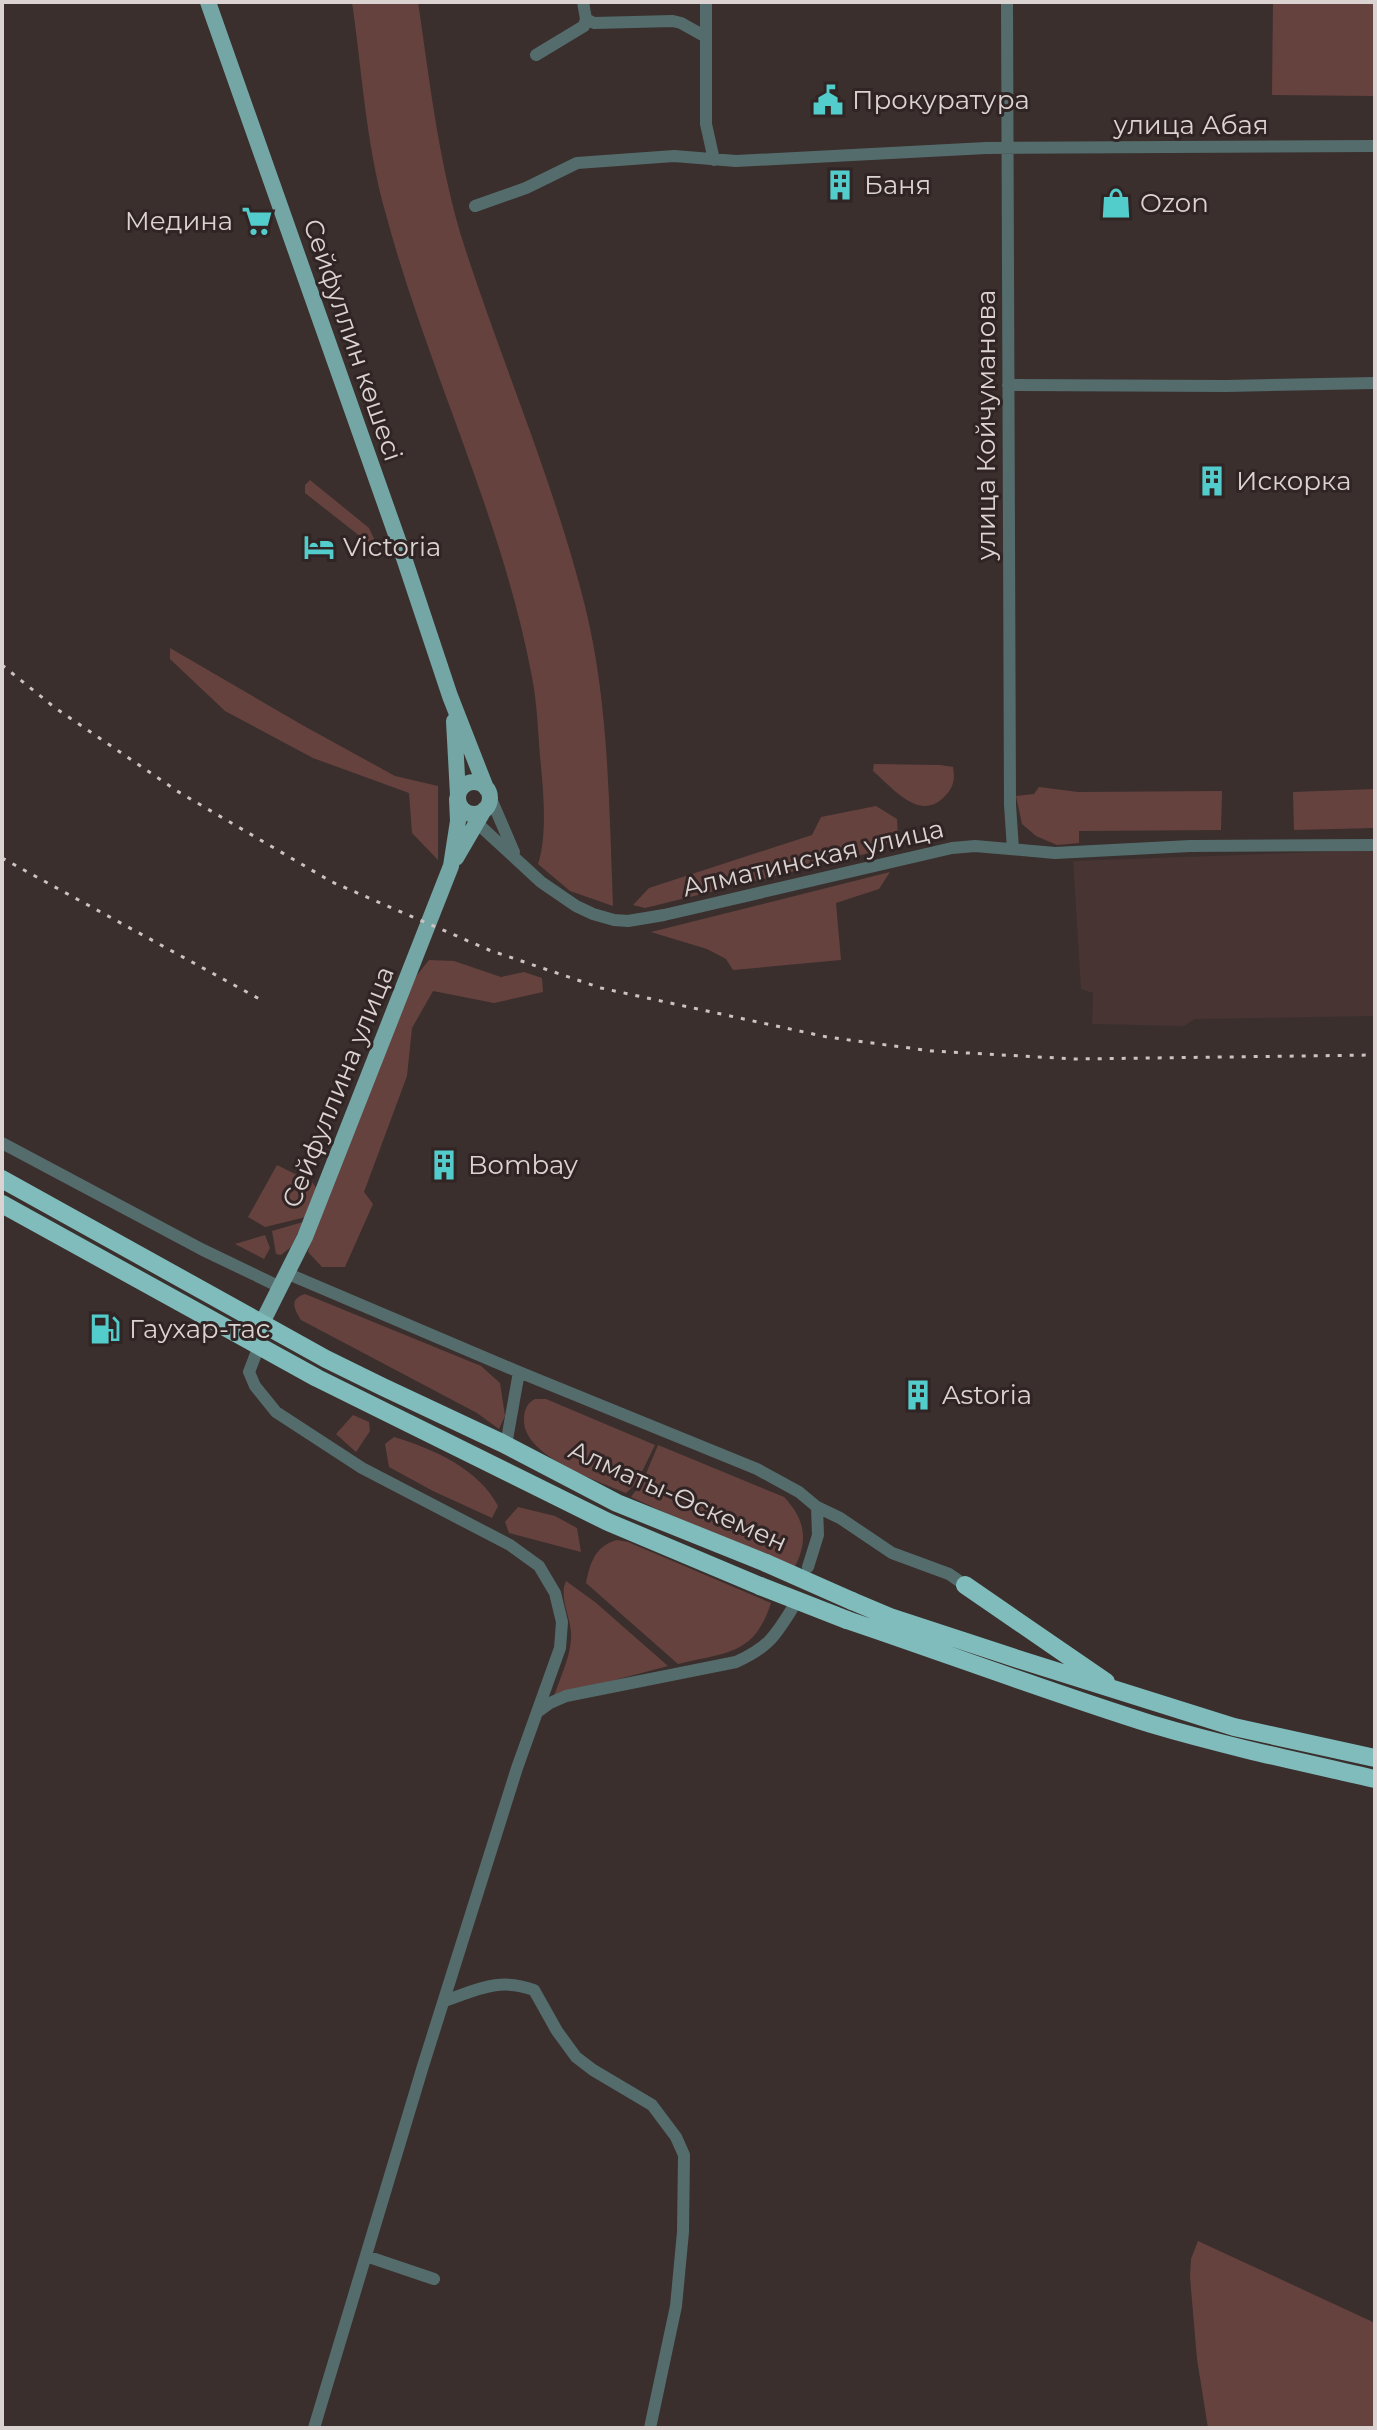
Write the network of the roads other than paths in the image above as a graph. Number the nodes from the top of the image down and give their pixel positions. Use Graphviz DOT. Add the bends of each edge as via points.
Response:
graph roads {
  1 [pos="208,2"];
  2 [pos="583,2"];
  3 [pos="706,2"];
  4 [pos="1007,2"];
  5 [pos="586,19"];
  6 [pos="706,37"];
  7 [pos="536,55"];
  8 [pos="1375,146"];
  9 [pos="1006,148"];
  10 [pos="714,160"];
  11 [pos="475,206"];
  12 [pos="1375,383"];
  13 [pos="1008,385"];
  14 [pos="450,696"];
  15 [pos="460,802"];
  16 [pos="484,804"];
  17 [pos="1375,845"];
  18 [pos="1013,849"];
  19 [pos="520,861"];
  20 [pos="451,866"];
  21 [pos="2,1143"];
  22 [pos="2,1179"];
  23 [pos="2,1204"];
  24 [pos="283,1280"];
  25 [pos="262,1323"];
  26 [pos="259,1346"];
  27 [pos="519,1372"];
  28 [pos="506,1445"];
  29 [pos="817,1507"];
  30 [pos="808,1567"];
  31 [pos="965,1585"];
  32 [pos="792,1609"];
  33 [pos="1114,1689"];
  34 [pos="539,1711"];
  35 [pos="1375,1758"];
  36 [pos="1375,1779"];
  37 [pos="444,2001"];
  38 [pos="366,2256"];
  39 [pos="434,2279"];
  40 [pos="314,2428"];
  41 [pos="650,2428"];
  1 -- 14 [label="main road, Сейфуллин көшесі"];
  2 -- 5 [label="street"];
  3 -- 6 [label="street"];
  4 -- 9 [label="street, улица Койчуманова"];
  5 -- 6 [label="street" via="673,21"];
  5 -- 7 [label="street" via="584,26"];
  6 -- 10 [label="street" via="706,124"];
  8 -- 9 [label="street, улица Абая"];
  9 -- 10 [label="street, улица Абая"];
  9 -- 13 [label="street, улица Койчуманова"];
  10 -- 11 [label="street, улица Абая" via="674,156 577,163"];
  12 -- 13 [label="street"];
  13 -- 18 [label="street, улица Койчуманова"];
  14 -- 15 [label="main road"];
  14 -- 16 [label="main road"];
  15 -- 16 [label="main road" via="474,814"];
  15 -- 16 [label="main road" via="460,789 476,782"];
  15 -- 20 [label="main road"];
  16 -- 19 [label="street, Алматинская улица"];
  16 -- 19 [label="street"];
  16 -- 20 [label="main road"];
  17 -- 18 [label="street, Алматинская улица" via="1055,853"];
  18 -- 19 [label="street, Алматинская улица" via="952,848 628,921 576,906"];
  20 -- 24 [label="main road, Сейфуллина улица" via="305,1237"];
  21 -- 24 [label="street" via="203,1250"];
  22 -- 25 [label="highway, Алматы-Өскемен"];
  23 -- 26 [label="highway, Алматы-Өскемен"];
  24 -- 25 [label="main road, Сейфуллина улица"];
  24 -- 27 [label="street"];
  25 -- 28 [label="highway, Алматы-Өскемен"];
  26 -- 34 [label="street" via="249,1372 276,1412 362,1468 510,1545 539,1566 555,1593 562,1622 560,1648"];
  26 -- 36 [label="highway, Алматы-Өскемен, bridge" via="608,1522 847,1620 1152,1724"];
  27 -- 28 [label="street"];
  27 -- 29 [label="street" via="757,1469"];
  28 -- 33 [label="highway, Алматы-Өскемен, bridge" via="617,1503 890,1617"];
  29 -- 30 [label="street" via="818,1535"];
  29 -- 31 [label="street" via="892,1553"];
  31 -- 33 [label="highway"];
  32 -- 34 [label="street" via="770,1642 736,1662 566,1696"];
  33 -- 35 [label="highway, Алматы-Өскемен" via="1234,1727"];
  34 -- 37 [label="street"];
  37 -- 38 [label="street"];
  37 -- 41 [label="street" via="497,1984 534,1990 576,2057 652,2105 676,2137 684,2155 682,2247 676,2306"];
  38 -- 39 [label="street"];
  38 -- 40 [label="street"];
}
